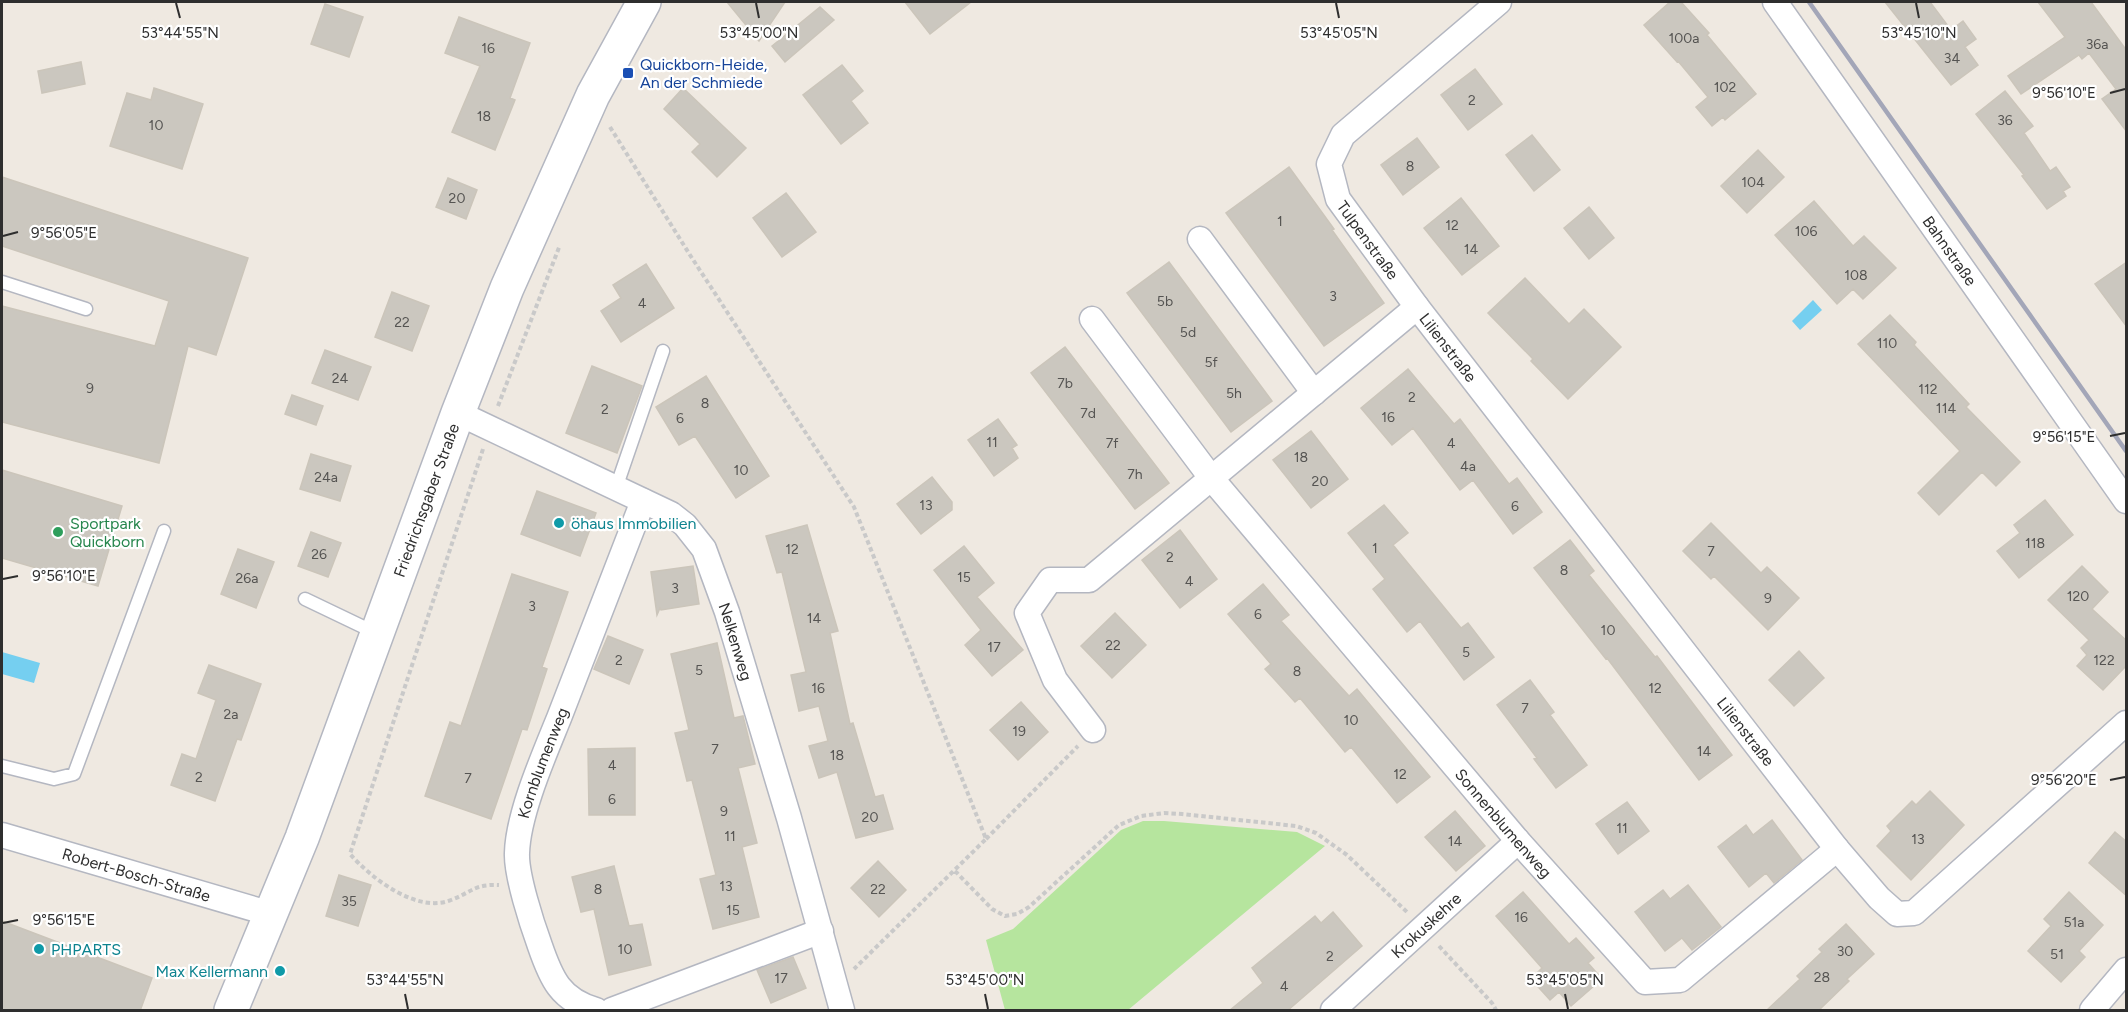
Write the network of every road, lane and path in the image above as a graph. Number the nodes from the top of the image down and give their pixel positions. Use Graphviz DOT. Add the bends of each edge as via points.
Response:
graph roads {
  1 [pos="644,2"];
  2 [pos="1499,2"];
  3 [pos="1775,2"];
  4 [pos="593,94"];
  5 [pos="610,129"];
  6 [pos="606,136"];
  7 [pos="1200,239"];
  8 [pos="562,240"];
  9 [pos="2,282"];
  10 [pos="1417,307"];
  11 [pos="86,309"];
  12 [pos="1092,319"];
  13 [pos="663,351"];
  14 [pos="1314,393"];
  15 [pos="458,413"];
  16 [pos="490,428"];
  17 [pos="1212,479"];
  18 [pos="616,488"];
  19 [pos="642,501"];
  20 [pos="2127,501"];
  21 [pos="164,531"];
  22 [pos="305,599"];
  23 [pos="377,634"];
  24 [pos="2127,723"];
  25 [pos="1093,730"];
  26 [pos="2,766"];
  27 [pos="2,835"];
  28 [pos="986,840"];
  29 [pos="1518,841"];
  30 [pos="1837,849"];
  31 [pos="955,871"];
  32 [pos="524,893"];
  33 [pos="271,914"];
  34 [pos="1424,929"];
  35 [pos="821,931"];
  36 [pos="2127,970"];
  37 [pos="836,987"];
  38 [pos="231,1011"];
  39 [pos="596,1011"];
  40 [pos="612,1011"];
  41 [pos="842,1011"];
  42 [pos="1333,1011"];
  43 [pos="1496,1011"];
  44 [pos="2092,1011"];
  1 -- 4 [label="main road, Friedrichsgaber Straße"];
  2 -- 10 [label="street, Tulpenstraße" via="1343,135 1329,164 1338,199"];
  3 -- 20 [label="street, Bahnstraße"];
  4 -- 5 [label="path"];
  4 -- 15 [label="main road, Friedrichsgaber Straße" via="507,288"];
  5 -- 6 [label="path"];
  5 -- 28 [label="path" via="854,507"];
  7 -- 14 [label="street"];
  8 -- 16 [label="path"];
  9 -- 11 [label="lane"];
  10 -- 14 [label="street"];
  10 -- 30 [label="street, Lilienstraße"];
  12 -- 17 [label="street"];
  13 -- 18 [label="lane"];
  14 -- 17 [label="street"];
  15 -- 16 [label="street, Nelkenweg"];
  15 -- 23 [label="main road, Friedrichsgaber Straße"];
  16 -- 18 [label="street, Nelkenweg"];
  16 -- 32 [label="path" via="350,854 364,869 404,896 435,905 486,885"];
  17 -- 25 [label="street" via="1089,580 1050,580 1027,613 1055,680"];
  17 -- 29 [label="street, Sonnenblumenweg"];
  18 -- 19 [label="street, Nelkenweg"];
  19 -- 32 [label="street, Kornblumenweg" via="539,768 521,825 517,854"];
  19 -- 35 [label="street, Nelkenweg" via="671,514 704,549 727,612"];
  21 -- 26 [label="lane" via="74,774 54,779"];
  22 -- 23 [label="lane"];
  23 -- 33 [label="main road, Friedrichsgaber Straße"];
  24 -- 30 [label="street, Lilienstraße" via="1914,913 1897,914"];
  25 -- 28 [label="path"];
  27 -- 33 [label="street, Robert-Bosch-Straße"];
  28 -- 31 [label="path"];
  29 -- 30 [label="street, Sonnenblumenweg" via="1645,982 1680,980"];
  29 -- 34 [label="street, Krokuskehre"];
  31 -- 34 [label="path" via="992,909 1005,916 1029,907 1119,825 1142,816 1182,814 1296,826 1316,833 1347,855"];
  31 -- 37 [label="path"];
  32 -- 39 [label="street, Kornblumenweg" via="539,943 559,989"];
  33 -- 38 [label="main road, Friedrichsgaber Straße"];
  34 -- 42 [label="street, Krokuskehre"];
  34 -- 43 [label="path"];
  35 -- 37 [label="street, Nelkenweg"];
  35 -- 40 [label="street"];
  36 -- 44 [label="street"];
  37 -- 41 [label="street, Nelkenweg"];
}
